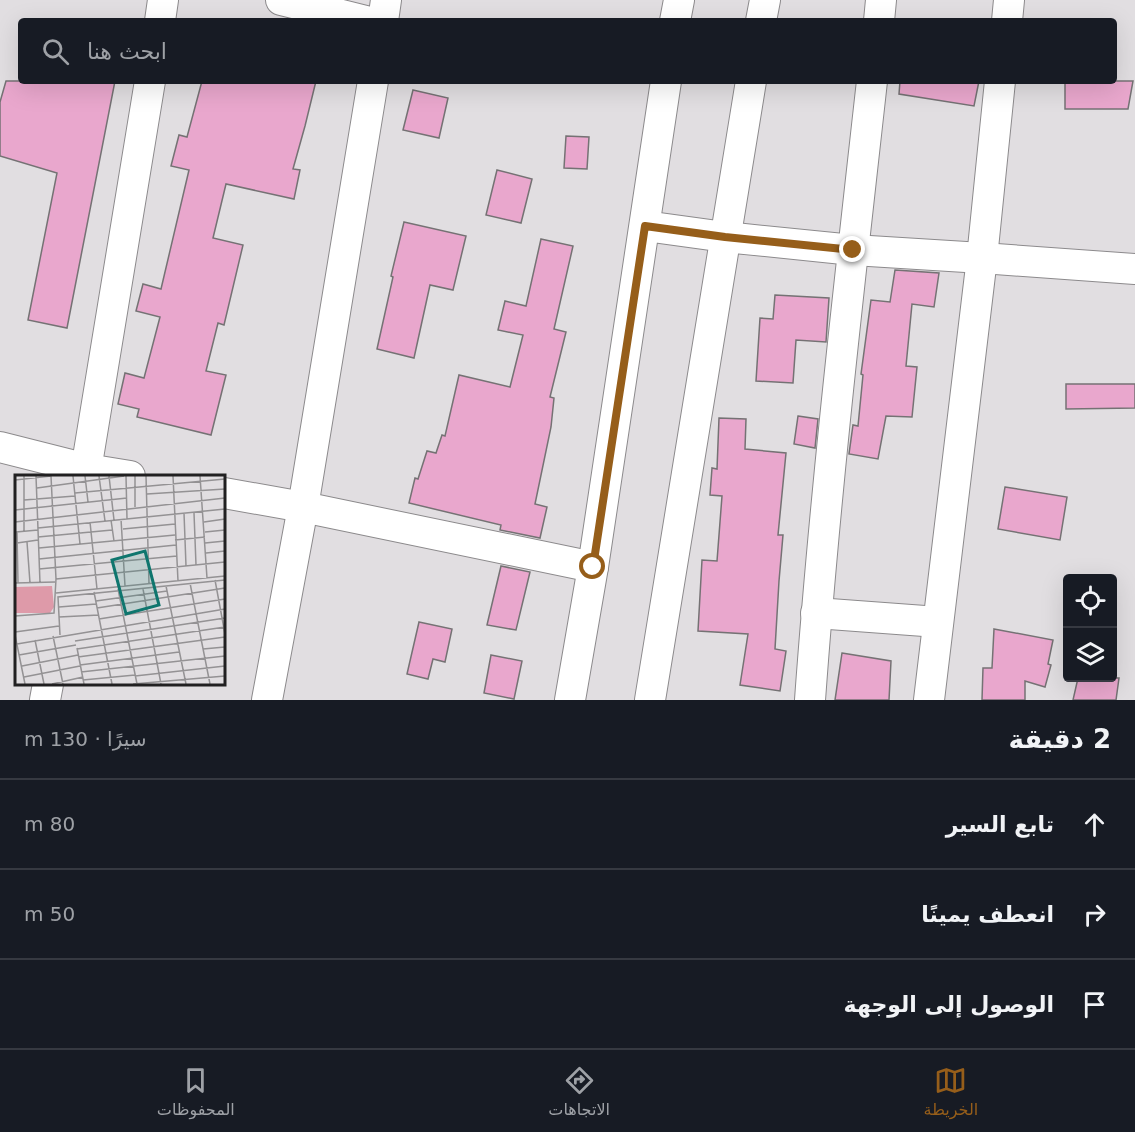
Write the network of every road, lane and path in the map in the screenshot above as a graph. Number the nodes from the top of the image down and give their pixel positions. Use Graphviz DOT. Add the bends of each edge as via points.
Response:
graph roads {
  1 [pos="163,0"];
  2 [pos="281,0"];
  3 [pos="386,0"];
  4 [pos="679,0"];
  5 [pos="765,0"];
  6 [pos="881,0"];
  7 [pos="1009,0"];
  8 [pos="160,18"];
  9 [pos="354,18"];
  10 [pos="383,18"];
  11 [pos="676,18"];
  12 [pos="762,18"];
  13 [pos="879,18"];
  14 [pos="1007,18"];
  15 [pos="150,84"];
  16 [pos="373,84"];
  17 [pos="663,84"];
  18 [pos="750,84"];
  19 [pos="872,84"];
  20 [pos="1000,84"];
  21 [pos="645,226"];
  22 [pos="725,237"];
  23 [pos="853,250"];
  24 [pos="982,258"];
  25 [pos="1135,269"];
  26 [pos="0,447"];
  27 [pos="86,473"];
  28 [pos="108,475"];
  29 [pos="225,493"];
  30 [pos="303,507"];
  31 [pos="593,567"];
  32 [pos="816,613"];
  33 [pos="938,622"];
  34 [pos="48,685"];
  35 [pos="45,700"];
  36 [pos="267,700"];
  37 [pos="570,700"];
  38 [pos="650,700"];
  39 [pos="810,700"];
  40 [pos="929,700"];
  1 -- 8 [label="street"];
  2 -- 9 [label="street"];
  3 -- 10 [label="street"];
  4 -- 11 [label="street"];
  5 -- 12 [label="street"];
  6 -- 13 [label="street"];
  7 -- 14 [label="street"];
  15 -- 27 [label="street"];
  16 -- 30 [label="street"];
  17 -- 21 [label="street"];
  18 -- 22 [label="street"];
  19 -- 23 [label="street"];
  20 -- 24 [label="street"];
  21 -- 22 [label="street"];
  21 -- 31 [label="street"];
  22 -- 23 [label="street"];
  22 -- 38 [label="street"];
  23 -- 24 [label="street"];
  23 -- 32 [label="street"];
  24 -- 25 [label="street"];
  24 -- 33 [label="street"];
  26 -- 27 [label="street"];
  27 -- 28 [label="street"];
  29 -- 30 [label="street"];
  30 -- 31 [label="street"];
  30 -- 36 [label="street"];
  31 -- 37 [label="street"];
  32 -- 33 [label="street"];
  32 -- 39 [label="street"];
  33 -- 40 [label="street"];
  34 -- 35 [label="street"];
}
